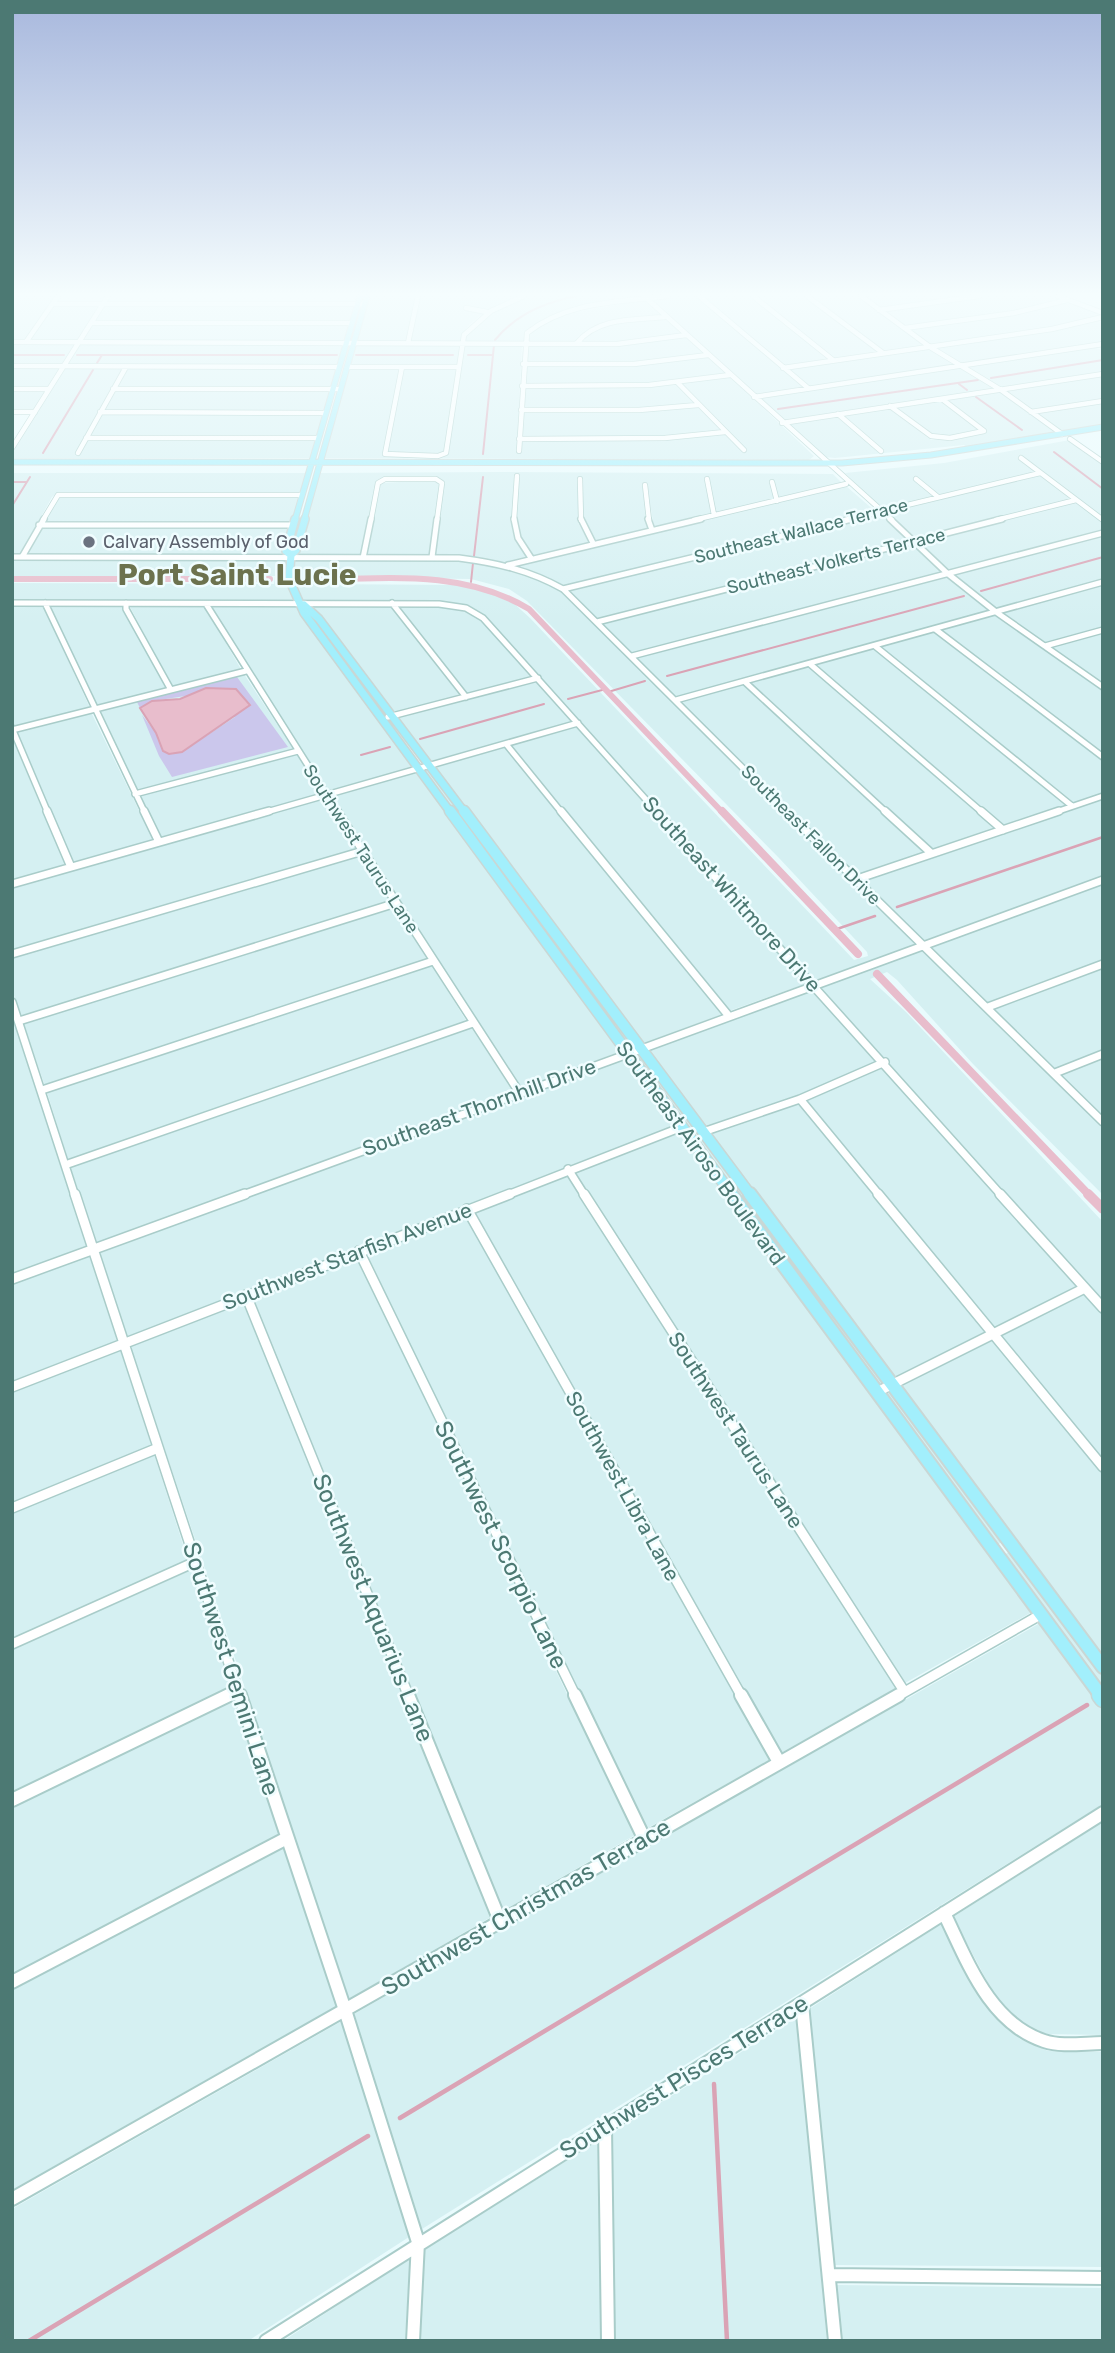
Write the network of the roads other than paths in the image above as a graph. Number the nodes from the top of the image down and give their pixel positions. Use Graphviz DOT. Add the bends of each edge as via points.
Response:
graph roads {
  1 [pos="39,406"];
  2 [pos="104,406"];
  3 [pos="328,406"];
  4 [pos="337,406"];
  5 [pos="395,406"];
  6 [pos="453,406"];
  7 [pos="521,406"];
  8 [pos="688,406"];
  9 [pos="699,406"];
  10 [pos="763,406"];
  11 [pos="898,406"];
  12 [pos="951,406"];
  13 [pos="1023,406"];
  14 [pos="1072,406"];
  15 [pos="890,407"];
  16 [pos="521,410"];
  17 [pos="12,412"];
  18 [pos="35,412"];
  19 [pos="100,412"];
  20 [pos="1031,412"];
  21 [pos="326,413"];
  22 [pos="838,414"];
  23 [pos="782,423"];
  24 [pos="1103,427"];
  25 [pos="725,432"];
  26 [pos="1062,434"];
  27 [pos="1103,434"];
  28 [pos="12,438"];
  29 [pos="19,438"];
  30 [pos="86,438"];
  31 [pos="318,438"];
  32 [pos="520,439"];
  33 [pos="1070,439"];
  34 [pos="12,449"];
  35 [pos="744,450"];
  36 [pos="519,451"];
  37 [pos="881,451"];
  38 [pos="78,453"];
  39 [pos="1021,458"];
  40 [pos="12,462"];
  41 [pos="1103,462"];
  42 [pos="310,465"];
  43 [pos="320,465"];
  44 [pos="830,466"];
  45 [pos="12,468"];
  46 [pos="1040,473"];
  47 [pos="517,476"];
  48 [pos="916,478"];
  49 [pos="580,479"];
  50 [pos="707,479"];
  51 [pos="772,482"];
  52 [pos="846,484"];
  53 [pos="645,485"];
  54 [pos="302,495"];
  55 [pos="938,497"];
  56 [pos="777,500"];
  57 [pos="1076,500"];
  58 [pos="880,512"];
  59 [pos="714,515"];
  60 [pos="1103,520"];
  61 [pos="39,525"];
  62 [pos="293,525"];
  63 [pos="652,530"];
  64 [pos="1103,533"];
  65 [pos="912,541"];
  66 [pos="593,543"];
  67 [pos="290,556"];
  68 [pos="12,557"];
  69 [pos="22,557"];
  70 [pos="432,557"];
  71 [pos="363,558"];
  72 [pos="531,558"];
  73 [pos="508,565"];
  74 [pos="947,573"];
  75 [pos="1103,582"];
  76 [pos="563,589"];
  77 [pos="12,603"];
  78 [pos="45,603"];
  79 [pos="126,603"];
  80 [pos="392,603"];
  81 [pos="206,604"];
  82 [pos="303,604"];
  83 [pos="996,612"];
  84 [pos="597,622"];
  85 [pos="935,629"];
  86 [pos="1103,630"];
  87 [pos="874,646"];
  88 [pos="1045,646"];
  89 [pos="632,656"];
  90 [pos="810,664"];
  91 [pos="246,671"];
  92 [pos="538,678"];
  93 [pos="745,682"];
  94 [pos="1103,687"];
  95 [pos="171,690"];
  96 [pos="466,697"];
  97 [pos="676,700"];
  98 [pos="93,709"];
  99 [pos="393,716"];
  100 [pos="382,719"];
  101 [pos="578,723"];
  102 [pos="12,730"];
  103 [pos="506,744"];
  104 [pos="298,751"];
  105 [pos="1103,757"];
  106 [pos="429,765"];
  107 [pos="416,769"];
  108 [pos="135,794"];
  109 [pos="327,795"];
  110 [pos="1103,796"];
  111 [pos="1072,806"];
  112 [pos="1003,830"];
  113 [pos="159,842"];
  114 [pos="363,851"];
  115 [pos="931,853"];
  116 [pos="71,867"];
  117 [pos="857,880"];
  118 [pos="1103,880"];
  119 [pos="12,884"];
  120 [pos="396,904"];
  121 [pos="921,946"];
  122 [pos="12,954"];
  123 [pos="433,961"];
  124 [pos="1103,964"];
  125 [pos="813,984"];
  126 [pos="12,1002"];
  127 [pos="988,1007"];
  128 [pos="728,1015"];
  129 [pos="19,1021"];
  130 [pos="473,1023"];
  131 [pos="641,1048"];
  132 [pos="628,1053"];
  133 [pos="1103,1054"];
  134 [pos="885,1062"];
  135 [pos="1055,1073"];
  136 [pos="42,1090"];
  137 [pos="519,1092"];
  138 [pos="800,1099"];
  139 [pos="1103,1122"];
  140 [pos="682,1127"];
  141 [pos="703,1132"];
  142 [pos="65,1164"];
  143 [pos="568,1169"];
  144 [pos="467,1209"];
  145 [pos="93,1249"];
  146 [pos="359,1251"];
  147 [pos="12,1279"];
  148 [pos="1085,1288"];
  149 [pos="246,1295"];
  150 [pos="1103,1308"];
  151 [pos="994,1334"];
  152 [pos="124,1343"];
  153 [pos="893,1384"];
  154 [pos="12,1387"];
  155 [pos="877,1392"];
  156 [pos="158,1448"];
  157 [pos="1103,1466"];
  158 [pos="12,1508"];
  159 [pos="1011,1544"];
  160 [pos="995,1553"];
  161 [pos="195,1562"];
  162 [pos="1040,1615"];
  163 [pos="12,1644"];
  164 [pos="1103,1667"];
  165 [pos="238,1691"];
  166 [pos="904,1691"];
  167 [pos="1103,1699"];
  168 [pos="779,1762"];
  169 [pos="12,1800"];
  170 [pos="1103,1813"];
  171 [pos="287,1838"];
  172 [pos="643,1838"];
  173 [pos="944,1913"];
  174 [pos="500,1921"];
  175 [pos="12,1982"];
  176 [pos="802,2004"];
  177 [pos="345,2010"];
  178 [pos="1103,2043"];
  179 [pos="605,2127"];
  180 [pos="12,2199"];
  181 [pos="418,2242"];
  182 [pos="829,2275"];
  183 [pos="1103,2278"];
  184 [pos="265,2341"];
  185 [pos="412,2341"];
  186 [pos="608,2341"];
  187 [pos="835,2341"];
  1 -- 18 [label="street"];
  2 -- 19 [label="street"];
  3 -- 21 [label="main road, Southeast Airoso Boulevard"];
  4 -- 43 [label="main road, Southeast Airoso Boulevard"];
  5 -- 6 [label="street" via="385,454 438,456 446,453"];
  7 -- 16 [label="street"];
  8 -- 16 [label="street"];
  9 -- 25 [label="street"];
  10 -- 23 [label="street"];
  11 -- 15 [label="street"];
  12 -- 15 [label="street" via="984,431 928,438"];
  13 -- 20 [label="street"];
  14 -- 20 [label="street"];
  15 -- 22 [label="street"];
  16 -- 32 [label="street"];
  17 -- 18 [label="street"];
  18 -- 29 [label="street"];
  19 -- 21 [label="street"];
  19 -- 30 [label="street"];
  20 -- 26 [label="street"];
  21 -- 31 [label="main road, Southeast Airoso Boulevard"];
  22 -- 23 [label="street"];
  22 -- 37 [label="street"];
  23 -- 44 [label="street"];
  24 -- 26 [label="main road"];
  25 -- 32 [label="street" via="665,438"];
  25 -- 35 [label="street"];
  26 -- 44 [label="main road"];
  27 -- 33 [label="main road"];
  28 -- 29 [label="street"];
  29 -- 34 [label="street"];
  30 -- 31 [label="street"];
  30 -- 38 [label="street"];
  31 -- 42 [label="main road, Southeast Airoso Boulevard"];
  32 -- 36 [label="street"];
  33 -- 41 [label="street"];
  33 -- 44 [label="main road" via="918,463"];
  39 -- 46 [label="street"];
  40 -- 42 [label="main road"];
  42 -- 43 [label="main road"];
  42 -- 45 [label="main road"];
  42 -- 54 [label="main road, Southeast Airoso Boulevard"];
  43 -- 44 [label="main road"];
  43 -- 67 [label="main road, Southeast Airoso Boulevard" via="296,551"];
  44 -- 52 [label="street"];
  44 -- 58 [label="street"];
  46 -- 55 [label="street, Southeast Wallace Terrace"];
  46 -- 57 [label="street"];
  47 -- 72 [label="street" via="514,529"];
  48 -- 55 [label="street"];
  49 -- 66 [label="street" via="581,523"];
  50 -- 59 [label="street"];
  51 -- 56 [label="street"];
  52 -- 56 [label="street"];
  52 -- 58 [label="street"];
  53 -- 63 [label="street"];
  54 -- 61 [label="street" via="58,495"];
  54 -- 62 [label="main road, Southeast Airoso Boulevard"];
  55 -- 58 [label="street, Southeast Wallace Terrace"];
  56 -- 59 [label="street"];
  57 -- 60 [label="street"];
  57 -- 65 [label="street, Southeast Volkerts Terrace"];
  58 -- 65 [label="street"];
  58 -- 76 [label="street, Southeast Wallace Terrace"];
  59 -- 63 [label="street"];
  61 -- 62 [label="street"];
  61 -- 69 [label="street"];
  62 -- 67 [label="main road, Southeast Airoso Boulevard" via="286,551"];
  63 -- 66 [label="street"];
  64 -- 74 [label="street"];
  65 -- 74 [label="street"];
  65 -- 84 [label="street, Southeast Volkerts Terrace"];
  66 -- 72 [label="street"];
  67 -- 69 [label="street, Southeast Fallon Drive"];
  67 -- 71 [label="street, Southeast Fallon Drive"];
  67 -- 82 [label="main road, Southeast Airoso Boulevard" via="288,573"];
  68 -- 69 [label="street, Southeast Fallon Drive"];
  70 -- 71 [label="street, Southeast Fallon Drive"];
  70 -- 71 [label="street" via="441,481 381,480"];
  70 -- 73 [label="street, Southeast Fallon Drive"];
  72 -- 73 [label="street"];
  73 -- 76 [label="street, Southeast Fallon Drive"];
  74 -- 83 [label="street"];
  74 -- 89 [label="street"];
  75 -- 83 [label="street"];
  76 -- 84 [label="street, Southeast Fallon Drive"];
  77 -- 78 [label="street, Southeast Whitmore Drive"];
  78 -- 79 [label="street, Southeast Whitmore Drive"];
  78 -- 98 [label="street"];
  79 -- 81 [label="street, Southeast Whitmore Drive"];
  79 -- 95 [label="street"];
  80 -- 82 [label="street, Southeast Whitmore Drive"];
  80 -- 92 [label="street, Southeast Whitmore Drive" via="439,604 475,612"];
  80 -- 96 [label="street"];
  81 -- 82 [label="street, Southeast Whitmore Drive"];
  81 -- 91 [label="street, Southwest Taurus Lane"];
  82 -- 99 [label="main road, Southeast Airoso Boulevard"];
  82 -- 100 [label="main road, Southeast Airoso Boulevard" via="304,613"];
  83 -- 85 [label="street"];
  83 -- 88 [label="street"];
  84 -- 89 [label="street, Southeast Fallon Drive"];
  85 -- 87 [label="street"];
  85 -- 105 [label="street"];
  86 -- 88 [label="street"];
  87 -- 90 [label="street"];
  87 -- 111 [label="street"];
  88 -- 94 [label="street"];
  89 -- 97 [label="street, Southeast Fallon Drive"];
  90 -- 93 [label="street"];
  90 -- 112 [label="street"];
  91 -- 95 [label="street"];
  91 -- 104 [label="street, Southwest Taurus Lane"];
  92 -- 96 [label="street"];
  92 -- 101 [label="street, Southeast Whitmore Drive"];
  93 -- 97 [label="street"];
  93 -- 115 [label="street"];
  95 -- 98 [label="street"];
  96 -- 99 [label="street"];
  97 -- 117 [label="street, Southeast Fallon Drive"];
  98 -- 102 [label="street"];
  98 -- 108 [label="street"];
  99 -- 100 [label="street"];
  99 -- 106 [label="main road, Southeast Airoso Boulevard"];
  100 -- 107 [label="main road, Southeast Airoso Boulevard"];
  101 -- 103 [label="street"];
  101 -- 125 [label="street, Southeast Whitmore Drive"];
  102 -- 116 [label="street"];
  103 -- 106 [label="street"];
  103 -- 128 [label="street"];
  104 -- 108 [label="street"];
  104 -- 109 [label="street, Southwest Taurus Lane"];
  106 -- 107 [label="street"];
  106 -- 131 [label="main road, Southeast Airoso Boulevard"];
  107 -- 109 [label="street"];
  107 -- 132 [label="main road, Southeast Airoso Boulevard"];
  108 -- 113 [label="street"];
  109 -- 113 [label="street"];
  109 -- 114 [label="street, Southwest Taurus Lane"];
  110 -- 111 [label="street"];
  111 -- 112 [label="street"];
  112 -- 115 [label="street"];
  113 -- 116 [label="street"];
  114 -- 120 [label="street, Southwest Taurus Lane"];
  114 -- 122 [label="street"];
  115 -- 117 [label="street"];
  116 -- 119 [label="street"];
  117 -- 121 [label="street, Southeast Fallon Drive"];
  118 -- 121 [label="street, Southeast Thornhill Drive"];
  120 -- 123 [label="street, Southwest Taurus Lane"];
  120 -- 129 [label="street"];
  121 -- 125 [label="street, Southeast Thornhill Drive"];
  121 -- 127 [label="street, Southeast Fallon Drive"];
  123 -- 130 [label="street, Southwest Taurus Lane"];
  123 -- 136 [label="street"];
  124 -- 127 [label="street"];
  125 -- 128 [label="street, Southeast Thornhill Drive"];
  125 -- 134 [label="street, Southeast Whitmore Drive"];
  126 -- 129 [label="street, Southwest Gemini Lane"];
  127 -- 135 [label="street, Southeast Fallon Drive"];
  128 -- 131 [label="street, Southeast Thornhill Drive"];
  129 -- 136 [label="street, Southwest Gemini Lane"];
  130 -- 137 [label="street, Southwest Taurus Lane"];
  130 -- 142 [label="street"];
  131 -- 132 [label="street, Southeast Thornhill Drive"];
  131 -- 141 [label="main road, Southeast Airoso Boulevard"];
  132 -- 137 [label="street, Southeast Thornhill Drive"];
  132 -- 140 [label="main road, Southeast Airoso Boulevard"];
  133 -- 135 [label="street"];
  134 -- 138 [label="street"];
  134 -- 148 [label="street, Southeast Whitmore Drive"];
  135 -- 139 [label="street, Southeast Fallon Drive"];
  136 -- 142 [label="street, Southwest Gemini Lane"];
  137 -- 145 [label="street, Southeast Thornhill Drive"];
  138 -- 141 [label="street"];
  138 -- 151 [label="street"];
  140 -- 143 [label="street, Southwest Starfish Avenue"];
  140 -- 155 [label="main road, Southeast Airoso Boulevard"];
  141 -- 153 [label="main road, Southeast Airoso Boulevard"];
  142 -- 145 [label="street, Southwest Gemini Lane"];
  143 -- 144 [label="street, Southwest Starfish Avenue"];
  143 -- 166 [label="street, Southwest Taurus Lane"];
  144 -- 146 [label="street, Southwest Starfish Avenue"];
  144 -- 168 [label="street, Southwest Libra Lane"];
  145 -- 147 [label="street, Southeast Thornhill Drive"];
  145 -- 152 [label="street, Southwest Gemini Lane"];
  146 -- 149 [label="street, Southwest Starfish Avenue"];
  146 -- 172 [label="street, Southwest Scorpio Lane"];
  148 -- 150 [label="street, Southeast Whitmore Drive"];
  148 -- 151 [label="street"];
  149 -- 152 [label="street, Southwest Starfish Avenue"];
  149 -- 174 [label="street, Southwest Aquarius Lane"];
  151 -- 153 [label="street"];
  151 -- 157 [label="street"];
  152 -- 154 [label="street, Southwest Starfish Avenue"];
  152 -- 156 [label="street, Southwest Gemini Lane"];
  153 -- 155 [label="street"];
  153 -- 159 [label="main road, Southeast Airoso Boulevard"];
  155 -- 160 [label="main road, Southeast Airoso Boulevard"];
  156 -- 158 [label="street"];
  156 -- 161 [label="street, Southwest Gemini Lane"];
  159 -- 160 [label="main road"];
  159 -- 164 [label="main road, Southeast Airoso Boulevard"];
  160 -- 162 [label="main road, Southeast Airoso Boulevard"];
  161 -- 163 [label="street"];
  161 -- 165 [label="street, Southwest Gemini Lane"];
  162 -- 166 [label="street, Southwest Christmas Terrace"];
  162 -- 167 [label="main road, Southeast Airoso Boulevard"];
  165 -- 169 [label="street"];
  165 -- 171 [label="street, Southwest Gemini Lane"];
  166 -- 168 [label="street, Southwest Christmas Terrace"];
  168 -- 172 [label="street, Southwest Christmas Terrace"];
  170 -- 173 [label="street, Southwest Pisces Terrace"];
  171 -- 175 [label="street"];
  171 -- 177 [label="street, Southwest Gemini Lane"];
  172 -- 174 [label="street, Southwest Christmas Terrace"];
  173 -- 176 [label="street, Southwest Pisces Terrace"];
  173 -- 178 [label="street" via="992,2004 1023,2033 1046,2042"];
  174 -- 177 [label="street, Southwest Christmas Terrace"];
  176 -- 179 [label="street, Southwest Pisces Terrace"];
  176 -- 182 [label="street"];
  177 -- 180 [label="street, Southwest Christmas Terrace"];
  177 -- 181 [label="street, Southwest Gemini Lane"];
  179 -- 181 [label="street, Southwest Pisces Terrace"];
  179 -- 186 [label="street"];
  181 -- 184 [label="street, Southwest Pisces Terrace"];
  181 -- 185 [label="street, Southwest Gemini Lane"];
  182 -- 183 [label="street"];
  182 -- 187 [label="street"];
}
